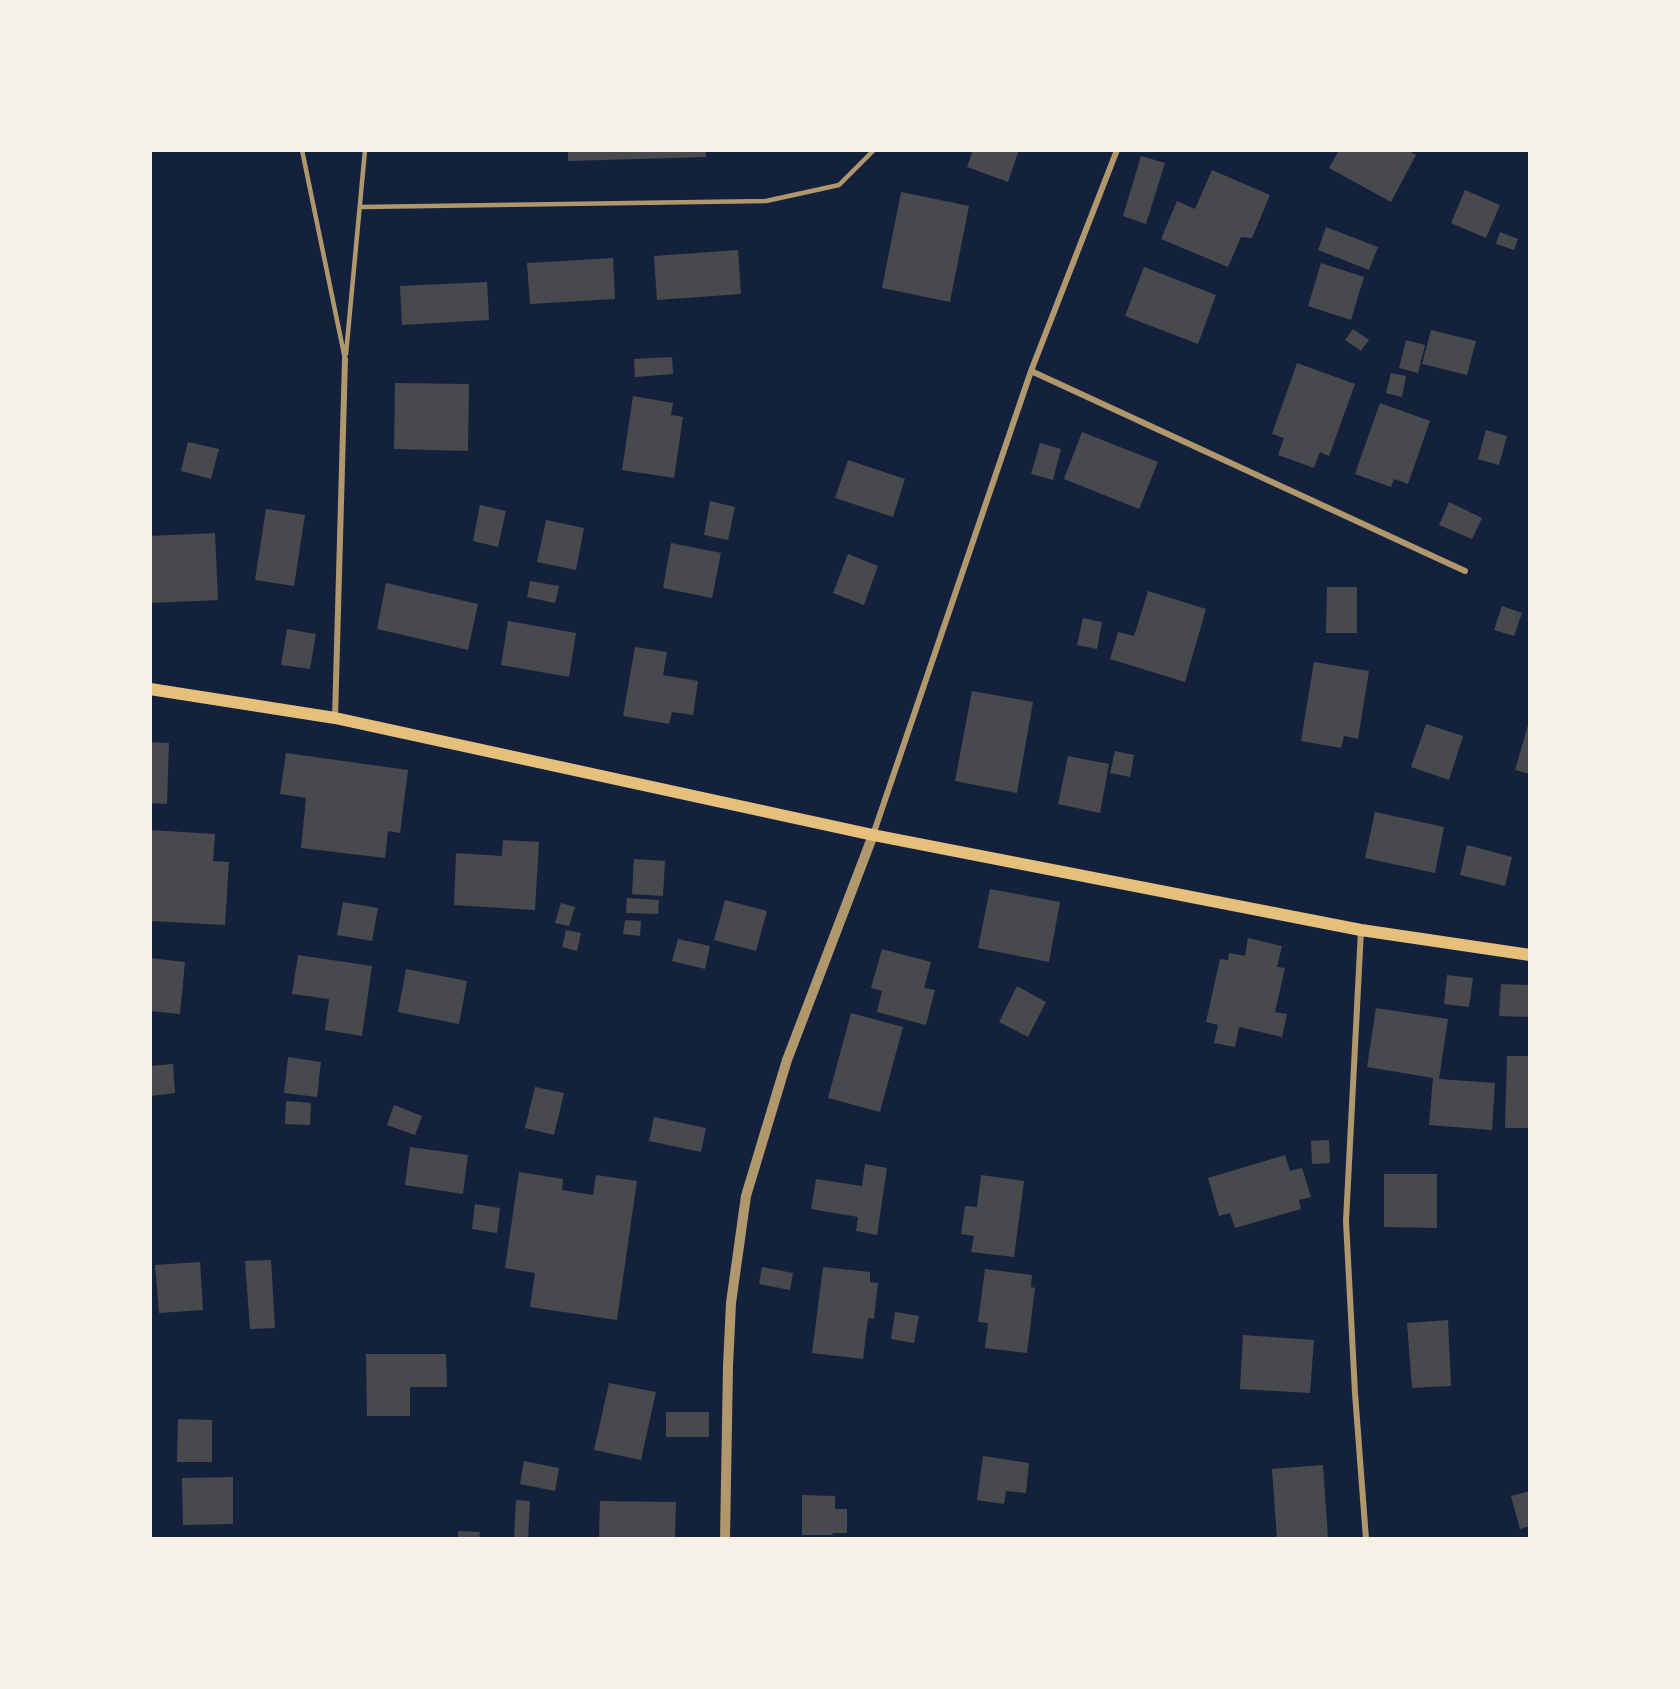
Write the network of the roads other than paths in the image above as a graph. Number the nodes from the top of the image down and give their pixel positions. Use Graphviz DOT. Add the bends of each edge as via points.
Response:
graph roads {
  1 [pos="302,150"];
  2 [pos="365,150"];
  3 [pos="874,150"];
  4 [pos="1117,150"];
  5 [pos="361,207"];
  6 [pos="345,359"];
  7 [pos="1031,371"];
  8 [pos="1465,571"];
  9 [pos="150,689"];
  10 [pos="335,718"];
  11 [pos="873,835"];
  12 [pos="1361,930"];
  13 [pos="1530,955"];
  14 [pos="725,1539"];
  15 [pos="1366,1539"];
  1 -- 6 [label="lane"];
  2 -- 5 [label="lane"];
  3 -- 5 [label="lane" via="839,185 766,201"];
  4 -- 7 [label="street"];
  5 -- 6 [label="lane"];
  6 -- 10 [label="street"];
  7 -- 8 [label="street"];
  7 -- 11 [label="street"];
  9 -- 10 [label="main road"];
  10 -- 11 [label="main road"];
  11 -- 12 [label="main road"];
  11 -- 14 [label="street" via="786,1059 746,1196 731,1303"];
  12 -- 13 [label="main road"];
  12 -- 15 [label="street" via="1346,1221"];
}
